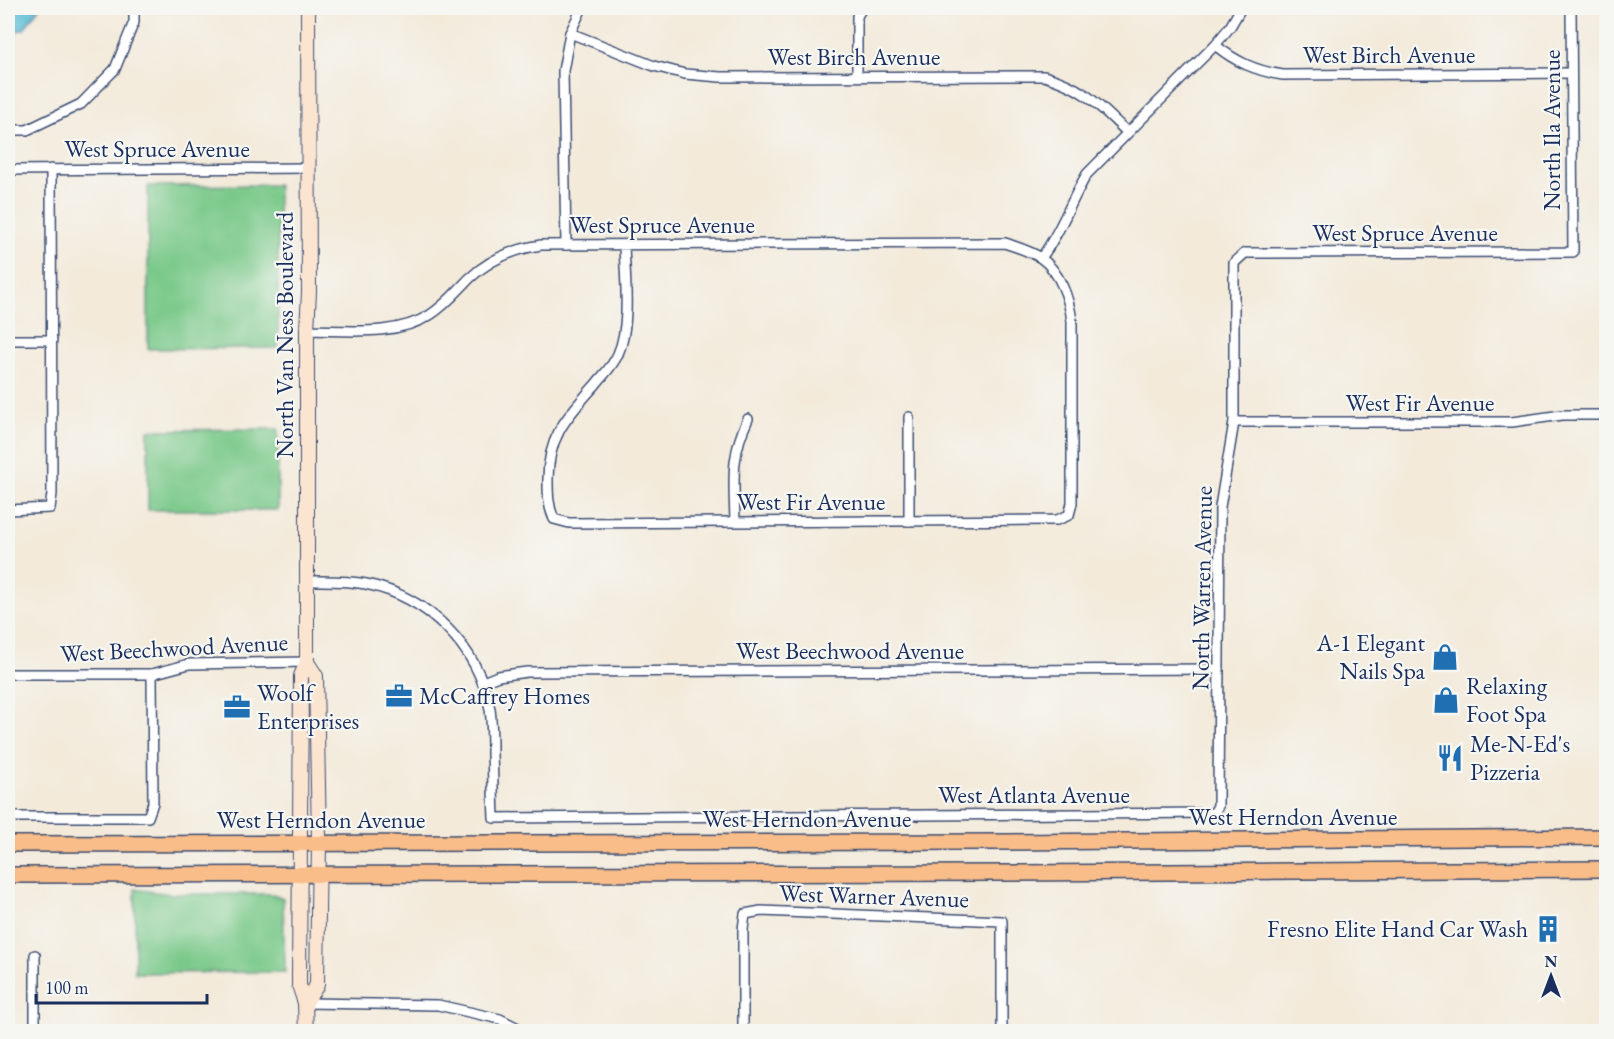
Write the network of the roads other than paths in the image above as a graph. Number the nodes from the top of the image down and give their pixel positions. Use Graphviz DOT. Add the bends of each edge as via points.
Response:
graph roads {
  1 [pos="134,8"];
  2 [pos="308,8"];
  3 [pos="582,8"];
  4 [pos="862,8"];
  5 [pos="1240,8"];
  6 [pos="1571,8"];
  7 [pos="570,33"];
  8 [pos="1215,45"];
  9 [pos="1571,73"];
  10 [pos="857,76"];
  11 [pos="8,130"];
  12 [pos="1127,132"];
  13 [pos="308,168"];
  14 [pos="51,169"];
  15 [pos="8,170"];
  16 [pos="566,245"];
  17 [pos="624,245"];
  18 [pos="1573,252"];
  19 [pos="1239,257"];
  20 [pos="1041,258"];
  21 [pos="307,330"];
  22 [pos="8,340"];
  23 [pos="52,340"];
  24 [pos="1606,415"];
  25 [pos="909,417"];
  26 [pos="748,419"];
  27 [pos="1234,422"];
  28 [pos="8,510"];
  29 [pos="909,521"];
  30 [pos="735,522"];
  31 [pos="307,581"];
  32 [pos="307,662"];
  33 [pos="1220,669"];
  34 [pos="8,674"];
  35 [pos="152,674"];
  36 [pos="483,682"];
  37 [pos="1214,813"];
  38 [pos="8,817"];
  39 [pos="1606,837"];
  40 [pos="300,842"];
  41 [pos="319,842"];
  42 [pos="8,844"];
  43 [pos="1606,869"];
  44 [pos="299,874"];
  45 [pos="318,874"];
  46 [pos="8,875"];
  47 [pos="35,955"];
  48 [pos="305,1003"];
  49 [pos="35,1032"];
  50 [pos="306,1032"];
  51 [pos="526,1032"];
  52 [pos="743,1032"];
  53 [pos="1002,1032"];
  1 -- 11 [label="street" via="134,22 115,69 81,104 27,130"];
  2 -- 13 [label="street, North Van Ness Boulevard"];
  3 -- 7 [label="street"];
  4 -- 10 [label="street" via="857,16"];
  5 -- 8 [label="street"];
  6 -- 9 [label="street, North Ila Avenue"];
  7 -- 10 [label="street, West Birch Avenue" via="685,74"];
  7 -- 16 [label="street" via="563,71"];
  8 -- 9 [label="street, West Birch Avenue" via="1246,66 1283,75"];
  8 -- 12 [label="street"];
  9 -- 18 [label="street, North Ila Avenue"];
  10 -- 12 [label="street, West Birch Avenue" via="1044,76 1088,95"];
  12 -- 20 [label="street" via="1087,174 1060,231"];
  13 -- 14 [label="street, West Spruce Avenue"];
  13 -- 21 [label="street, North Van Ness Boulevard"];
  14 -- 15 [label="street, West Spruce Avenue"];
  14 -- 23 [label="street"];
  16 -- 17 [label="street, West Spruce Avenue"];
  16 -- 21 [label="street, West Spruce Avenue" via="526,247 498,258 472,276 443,306 409,324 391,329"];
  17 -- 20 [label="street, West Spruce Avenue" via="1005,243"];
  17 -- 30 [label="street, West Fir Avenue" via="623,337 619,353 556,435 548,465 549,507 554,519 569,522"];
  18 -- 19 [label="street, West Spruce Avenue" via="1245,253"];
  19 -- 27 [label="street, North Warren Avenue" via="1234,263"];
  20 -- 29 [label="street, West Fir Avenue" via="1057,276 1071,306 1069,515 1057,520"];
  21 -- 31 [label="street, North Van Ness Boulevard"];
  22 -- 23 [label="street"];
  23 -- 28 [label="street" via="50,508"];
  24 -- 27 [label="street, West Fir Avenue" via="1512,422"];
  25 -- 29 [label="street"];
  26 -- 30 [label="street" via="734,458"];
  27 -- 33 [label="street, North Warren Avenue" via="1220,507"];
  29 -- 30 [label="street, West Fir Avenue"];
  31 -- 32 [label="street, North Van Ness Boulevard"];
  31 -- 36 [label="street" via="364,584 410,599 430,612 460,643"];
  32 -- 35 [label="street, West Beechwood Avenue" via="189,664"];
  32 -- 40 [label="street, North Van Ness Boulevard" via="301,676"];
  32 -- 41 [label="street, North Van Ness Boulevard" via="316,676"];
  33 -- 36 [label="street, West Beechwood Avenue" via="527,672"];
  33 -- 37 [label="street, North Warren Avenue" via="1218,806"];
  34 -- 35 [label="street, West Beechwood Avenue"];
  35 -- 38 [label="street" via="153,803 148,817"];
  36 -- 37 [label="street, West Atlanta Avenue" via="492,728 494,818"];
  39 -- 41 [label="main road, West Herndon Avenue"];
  40 -- 41 [label="main road, West Herndon Avenue"];
  40 -- 42 [label="main road, West Herndon Avenue"];
  40 -- 44 [label="street, North Van Ness Boulevard"];
  41 -- 45 [label="street, North Van Ness Boulevard"];
  43 -- 45 [label="main road"];
  44 -- 45 [label="main road"];
  44 -- 46 [label="main road"];
  44 -- 48 [label="street, North Van Ness Boulevard" via="299,985"];
  45 -- 48 [label="street, North Van Ness Boulevard" via="317,985"];
  47 -- 49 [label="street"];
  48 -- 50 [label="street, North Van Ness Boulevard"];
  48 -- 51 [label="street" via="438,1005 500,1019"];
  52 -- 53 [label="street, West Warner Avenue" via="745,915 761,911 1002,921"];
}
